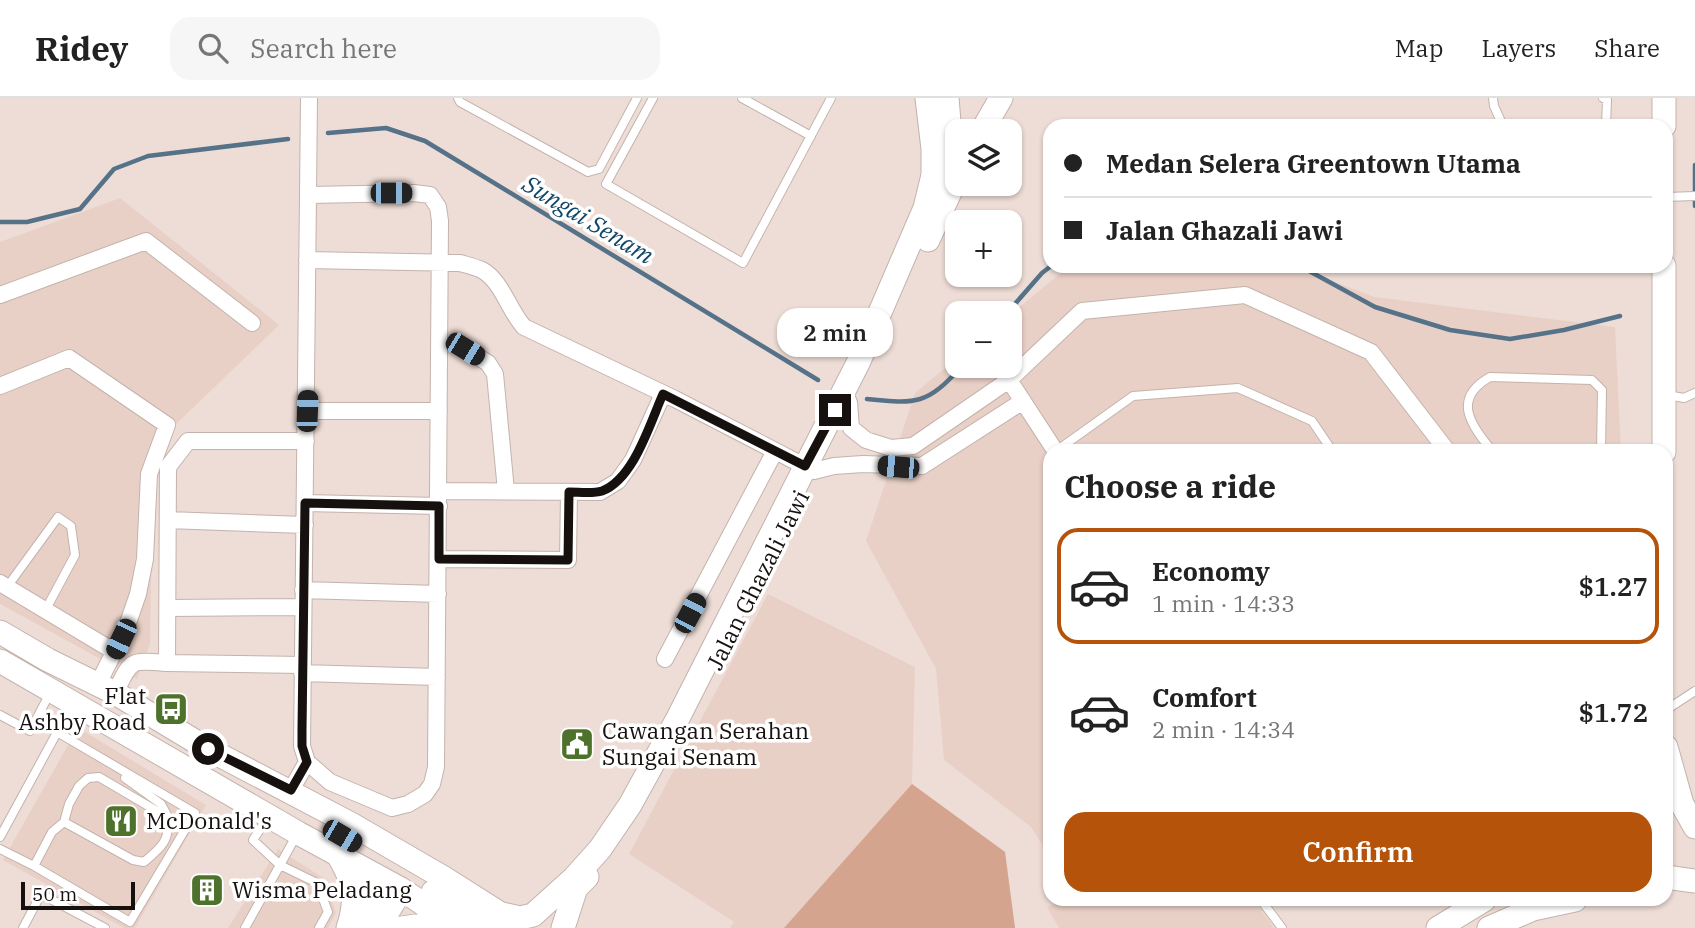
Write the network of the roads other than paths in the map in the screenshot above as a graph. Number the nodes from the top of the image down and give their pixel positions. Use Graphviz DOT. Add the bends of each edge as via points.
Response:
graph roads {
  1 [pos="309,98"];
  2 [pos="458,98"];
  3 [pos="637,98"];
  4 [pos="653,98"];
  5 [pos="741,98"];
  6 [pos="831,98"];
  7 [pos="927,98"];
  8 [pos="936,98"];
  9 [pos="947,98"];
  10 [pos="1000,98"];
  11 [pos="1493,98"];
  12 [pos="1604,98"];
  13 [pos="1649,98"];
  14 [pos="1664,98"];
  15 [pos="949,119"];
  16 [pos="989,119"];
  17 [pos="1500,119"];
  18 [pos="1606,119"];
  19 [pos="1649,119"];
  20 [pos="1664,119"];
  21 [pos="811,136"];
  22 [pos="945,172"];
  23 [pos="945,177"];
  24 [pos="945,184"];
  25 [pos="945,188"];
  26 [pos="308,195"];
  27 [pos="1695,196"];
  28 [pos="1673,197"];
  29 [pos="307,260"];
  30 [pos="440,262"];
  31 [pos="1649,273"];
  32 [pos="1664,273"];
  33 [pos="0,295"];
  34 [pos="252,323"];
  35 [pos="465,349"];
  36 [pos="1009,380"];
  37 [pos="0,386"];
  38 [pos="1695,393"];
  39 [pos="663,394"];
  40 [pos="1664,394"];
  41 [pos="1023,401"];
  42 [pos="849,402"];
  43 [pos="307,411"];
  44 [pos="439,411"];
  45 [pos="306,441"];
  46 [pos="1051,444"];
  47 [pos="1066,444"];
  48 [pos="1328,444"];
  49 [pos="1442,444"];
  50 [pos="1484,444"];
  51 [pos="1601,444"];
  52 [pos="1649,444"];
  53 [pos="1664,444"];
  54 [pos="775,451"];
  55 [pos="809,468"];
  56 [pos="506,491"];
  57 [pos="569,492"];
  58 [pos="440,498"];
  59 [pos="305,503"];
  60 [pos="168,520"];
  61 [pos="305,525"];
  62 [pos="439,559"];
  63 [pos="4,585"];
  64 [pos="303,590"];
  65 [pos="438,594"];
  66 [pos="303,607"];
  67 [pos="168,608"];
  68 [pos="46,609"];
  69 [pos="0,632"];
  70 [pos="115,652"];
  71 [pos="665,659"];
  72 [pos="48,660"];
  73 [pos="2,663"];
  74 [pos="167,663"];
  75 [pos="302,669"];
  76 [pos="437,677"];
  77 [pos="106,688"];
  78 [pos="52,690"];
  79 [pos="1695,691"];
  80 [pos="74,702"];
  81 [pos="1673,705"];
  82 [pos="0,715"];
  83 [pos="57,732"];
  84 [pos="208,749"];
  85 [pos="307,762"];
  86 [pos="116,768"];
  87 [pos="1673,772"];
  88 [pos="291,790"];
  89 [pos="268,816"];
  90 [pos="167,817"];
  91 [pos="64,822"];
  92 [pos="1695,827"];
  93 [pos="298,833"];
  94 [pos="0,837"];
  95 [pos="0,849"];
  96 [pos="338,855"];
  97 [pos="280,865"];
  98 [pos="1673,865"];
  99 [pos="34,866"];
  100 [pos="1695,867"];
  101 [pos="1673,878"];
  102 [pos="1695,881"];
  103 [pos="395,884"];
  104 [pos="1673,893"];
  105 [pos="1695,895"];
  106 [pos="1266,906"];
  107 [pos="1474,906"];
  108 [pos="1513,906"];
  109 [pos="1547,906"];
  110 [pos="496,921"];
  111 [pos="23,928"];
  112 [pos="105,928"];
  113 [pos="245,928"];
  114 [pos="319,928"];
  115 [pos="348,928"];
  116 [pos="360,928"];
  117 [pos="379,928"];
  118 [pos="459,928"];
  119 [pos="522,928"];
  120 [pos="563,928"];
  121 [pos="1282,928"];
  122 [pos="1438,928"];
  123 [pos="1481,928"];
  124 [pos="1489,928"];
  1 -- 26 [label="street"];
  2 -- 3 [label="lane" via="588,172 599,169"];
  4 -- 21 [label="lane" via="606,184 743,263"];
  5 -- 21 [label="lane"];
  6 -- 21 [label="lane"];
  7 -- 23 [label="street, Jalan Ghazali Jawi" via="933,149"];
  8 -- 22 [label="street"];
  9 -- 15 [label="street, Jalan Ghazali Jawi"];
  10 -- 16 [label="street"];
  11 -- 17 [label="lane"];
  12 -- 18 [label="lane"];
  13 -- 19 [label="street"];
  14 -- 20 [label="street"];
  24 -- 55 [label="street, Jalan Ghazali Jawi" via="925,208"];
  25 -- 42 [label="street, Jalan Ghazali Jawi" via="919,259"];
  26 -- 29 [label="street"];
  26 -- 30 [label="street" via="430,195 438,207"];
  27 -- 28 [label="lane"];
  29 -- 30 [label="street"];
  29 -- 43 [label="street"];
  30 -- 39 [label="street" via="482,270 493,279 524,327"];
  30 -- 44 [label="street"];
  31 -- 52 [label="street"];
  32 -- 40 [label="street"];
  33 -- 34 [label="street" via="146,241"];
  35 -- 56 [label="street" via="488,363 495,374"];
  36 -- 41 [label="street"];
  36 -- 42 [label="street" via="914,446 891,448 866,440 851,428"];
  36 -- 49 [label="street" via="1082,311 1245,295 1371,352"];
  37 -- 70 [label="street" via="69,358 167,425 149,474 145,559 138,594"];
  38 -- 40 [label="lane" via="1684,398"];
  39 -- 54 [label="street"];
  39 -- 57 [label="street" via="633,460 618,481 600,492"];
  40 -- 53 [label="street"];
  41 -- 46 [label="street"];
  41 -- 55 [label="street" via="922,466"];
  42 -- 55 [label="street, Jalan Ghazali Jawi"];
  43 -- 44 [label="street"];
  43 -- 45 [label="street"];
  44 -- 58 [label="street"];
  45 -- 59 [label="street"];
  45 -- 60 [label="street" via="188,441 168,467"];
  47 -- 48 [label="lane" via="1133,397 1238,388 1312,421"];
  50 -- 51 [label="lane" via="1471,425 1469,397 1490,377 1592,380 1602,390"];
  54 -- 55 [label="street"];
  54 -- 71 [label="street"];
  55 -- 110 [label="street" via="678,718 600,849 533,915"];
  55 -- 120 [label="street, Jalan Ghazali Jawi" via="672,753 628,824 576,888"];
  56 -- 57 [label="street"];
  56 -- 58 [label="street"];
  57 -- 62 [label="street" via="568,560"];
  58 -- 59 [label="street"];
  58 -- 62 [label="street"];
  59 -- 61 [label="street"];
  60 -- 61 [label="street"];
  60 -- 67 [label="street"];
  61 -- 64 [label="street"];
  62 -- 65 [label="street"];
  63 -- 68 [label="street"];
  63 -- 68 [label="lane" via="58,517 71,526 75,555"];
  64 -- 65 [label="street"];
  64 -- 66 [label="street"];
  65 -- 76 [label="street"];
  66 -- 67 [label="street"];
  66 -- 75 [label="street"];
  67 -- 74 [label="street"];
  68 -- 70 [label="street"];
  69 -- 72 [label="street"];
  70 -- 77 [label="street"];
  72 -- 77 [label="street"];
  72 -- 78 [label="street" via="58,678"];
  73 -- 78 [label="street"];
  74 -- 75 [label="street"];
  74 -- 77 [label="street" via="135,662"];
  75 -- 76 [label="street"];
  75 -- 85 [label="street" via="302,746"];
  76 -- 85 [label="street" via="436,767 425,794 392,808 330,782"];
  77 -- 84 [label="street"];
  78 -- 80 [label="street"];
  78 -- 82 [label="lane" via="30,731"];
  79 -- 81 [label="lane"];
  80 -- 83 [label="lane"];
  80 -- 89 [label="street"];
  83 -- 86 [label="lane"];
  83 -- 94 [label="lane"];
  84 -- 88 [label="street"];
  84 -- 103 [label="street" via="304,815 379,858"];
  85 -- 88 [label="street"];
  86 -- 90 [label="lane" via="161,804"];
  86 -- 99 [label="lane" via="195,813 130,922"];
  87 -- 92 [label="street" via="1682,804"];
  88 -- 110 [label="street" via="444,878"];
  89 -- 93 [label="street"];
  89 -- 97 [label="lane" via="253,840"];
  90 -- 91 [label="lane" via="99,777 88,778 79,786"];
  90 -- 91 [label="lane" via="170,832 160,849 144,862"];
  91 -- 99 [label="lane" via="52,832"];
  93 -- 96 [label="street"];
  93 -- 97 [label="lane"];
  95 -- 99 [label="lane"];
  96 -- 103 [label="street"];
  96 -- 115 [label="street" via="354,896"];
  97 -- 113 [label="lane"];
  97 -- 114 [label="lane" via="317,883 328,912"];
  98 -- 100 [label="street"];
  101 -- 102 [label="street"];
  103 -- 110 [label="street" via="412,882"];
  103 -- 116 [label="street"];
  103 -- 117 [label="street"];
  103 -- 118 [label="street"];
  104 -- 105 [label="street"];
  106 -- 121 [label="lane"];
  107 -- 122 [label="street"];
  108 -- 123 [label="street"];
  109 -- 124 [label="street"];
  110 -- 119 [label="street"];
  111 -- 112 [label="lane" via="41,894"];
}
